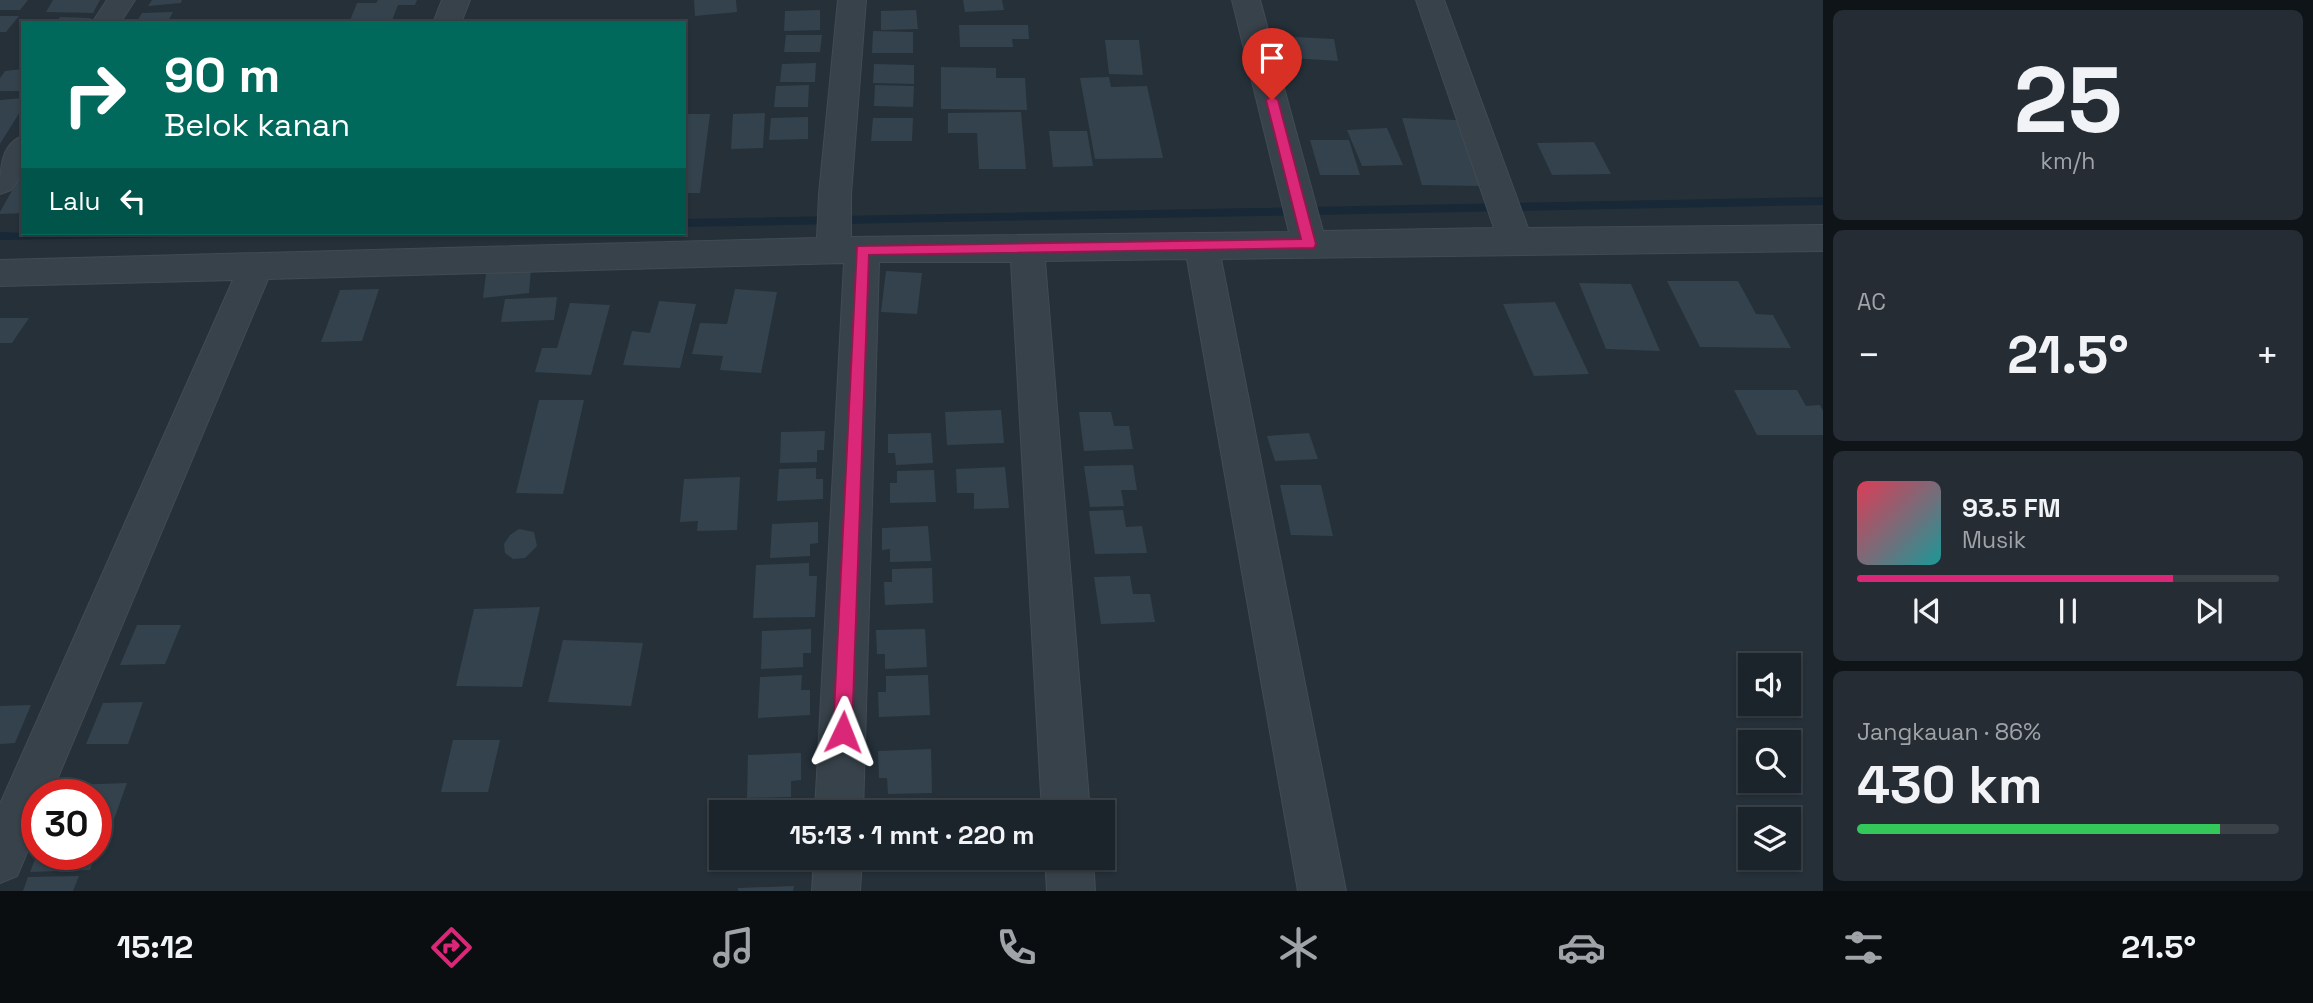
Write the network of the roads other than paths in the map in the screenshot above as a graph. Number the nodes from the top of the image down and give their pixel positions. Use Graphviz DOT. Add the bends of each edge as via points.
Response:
graph roads {
  1 [pos="121,0"];
  2 [pos="456,0"];
  3 [pos="852,0"];
  4 [pos="1246,0"];
  5 [pos="1430,0"];
  6 [pos="107,21"];
  7 [pos="448,21"];
  8 [pos="21,151"];
  9 [pos="0,182"];
  10 [pos="1512,231"];
  11 [pos="1307,236"];
  12 [pos="1823,238"];
  13 [pos="357,244"];
  14 [pos="844,245"];
  15 [pos="1202,246"];
  16 [pos="1027,249"];
  17 [pos="257,266"];
  18 [pos="0,273"];
  19 [pos="839,800"];
  20 [pos="1065,800"];
  21 [pos="0,859"];
  22 [pos="837,870"];
  23 [pos="1070,870"];
  24 [pos="836,891"];
  25 [pos="1071,891"];
  26 [pos="1322,891"];
  1 -- 6 [label="street"];
  2 -- 7 [label="street"];
  3 -- 14 [label="street" via="835,194"];
  4 -- 11 [label="street"];
  5 -- 10 [label="street"];
  8 -- 9 [label="street"];
  10 -- 11 [label="street"];
  10 -- 12 [label="street"];
  11 -- 15 [label="street"];
  13 -- 14 [label="street"];
  13 -- 17 [label="street"];
  14 -- 16 [label="street"];
  14 -- 19 [label="street"];
  15 -- 16 [label="street"];
  15 -- 26 [label="street"];
  16 -- 20 [label="street"];
  17 -- 18 [label="street"];
  17 -- 21 [label="street"];
  22 -- 24 [label="street"];
  23 -- 25 [label="street"];
}
